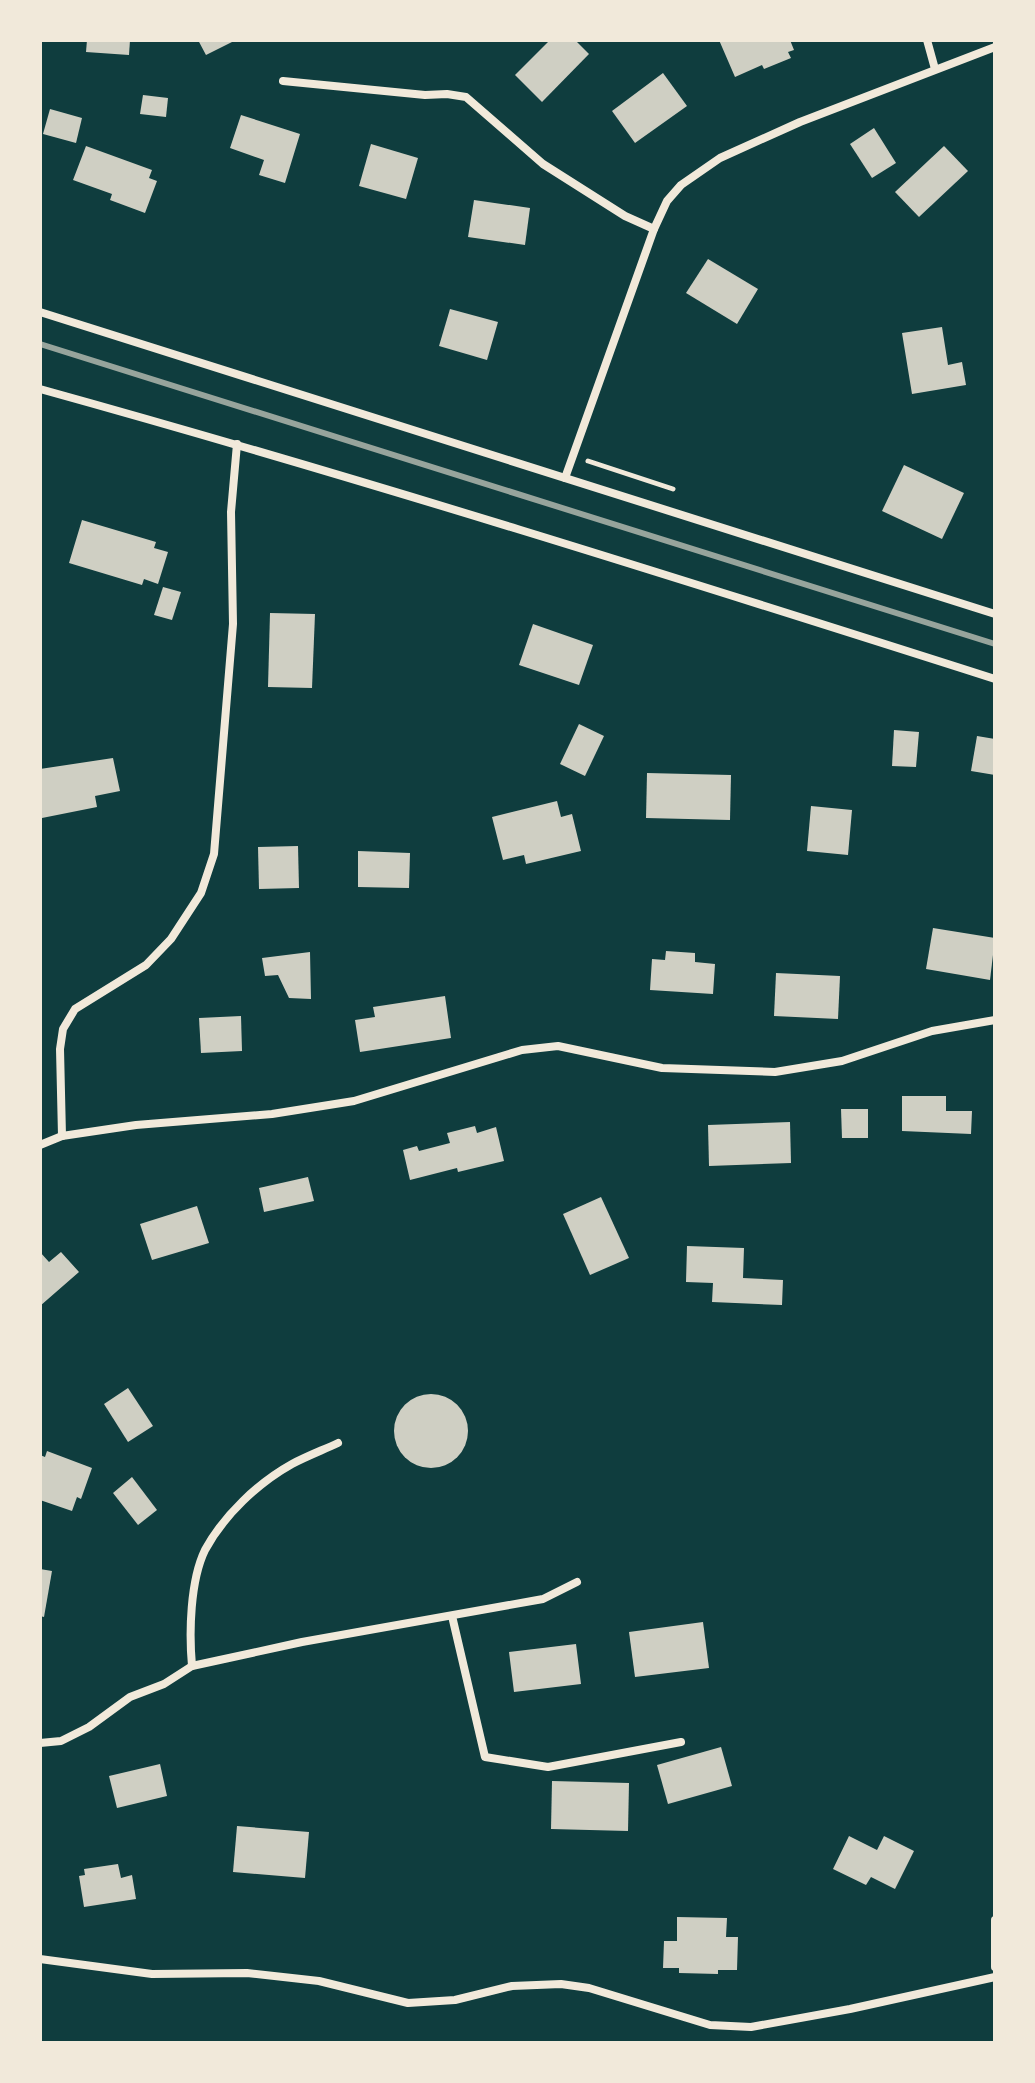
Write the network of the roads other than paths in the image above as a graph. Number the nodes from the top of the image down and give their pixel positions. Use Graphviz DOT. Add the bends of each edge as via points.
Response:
graph roads {
  1 [pos="927,40"];
  2 [pos="995,47"];
  3 [pos="935,69"];
  4 [pos="283,81"];
  5 [pos="654,229"];
  6 [pos="40,312"];
  7 [pos="40,389"];
  8 [pos="237,444"];
  9 [pos="565,478"];
  10 [pos="995,614"];
  11 [pos="995,679"];
  12 [pos="995,1020"];
  13 [pos="62,1136"];
  14 [pos="40,1145"];
  15 [pos="338,1443"];
  16 [pos="577,1582"];
  17 [pos="452,1616"];
  18 [pos="192,1666"];
  19 [pos="681,1742"];
  20 [pos="40,1743"];
  21 [pos="995,1920"];
  22 [pos="40,1959"];
  23 [pos="995,1967"];
  24 [pos="995,1977"];
  1 -- 3 [label="street"];
  2 -- 3 [label="street"];
  3 -- 5 [label="street" via="720,158 681,185"];
  4 -- 5 [label="street" via="466,97 543,164"];
  5 -- 9 [label="street"];
  6 -- 9 [label="street"];
  7 -- 8 [label="street"];
  8 -- 11 [label="street"];
  8 -- 13 [label="street" via="231,512 233,624 214,854 201,893 171,939 146,965 75,1009 63,1029"];
  9 -- 10 [label="street"];
  12 -- 13 [label="street" via="932,1031 842,1061 775,1072 662,1068 558,1046 522,1050 354,1101"];
  13 -- 14 [label="street"];
  15 -- 18 [label="street" via="291,1464 256,1490 225,1520 204,1552 189,1640"];
  16 -- 17 [label="street" via="543,1599"];
  17 -- 18 [label="street"];
  17 -- 19 [label="street" via="485,1757 548,1767"];
  18 -- 20 [label="street" via="130,1697 89,1727 61,1741"];
  21 -- 23 [label="street"];
  22 -- 24 [label="street" via="152,1974 247,1973 408,2003 455,2000 512,1986 561,1984 710,2025 751,2027"];
}
